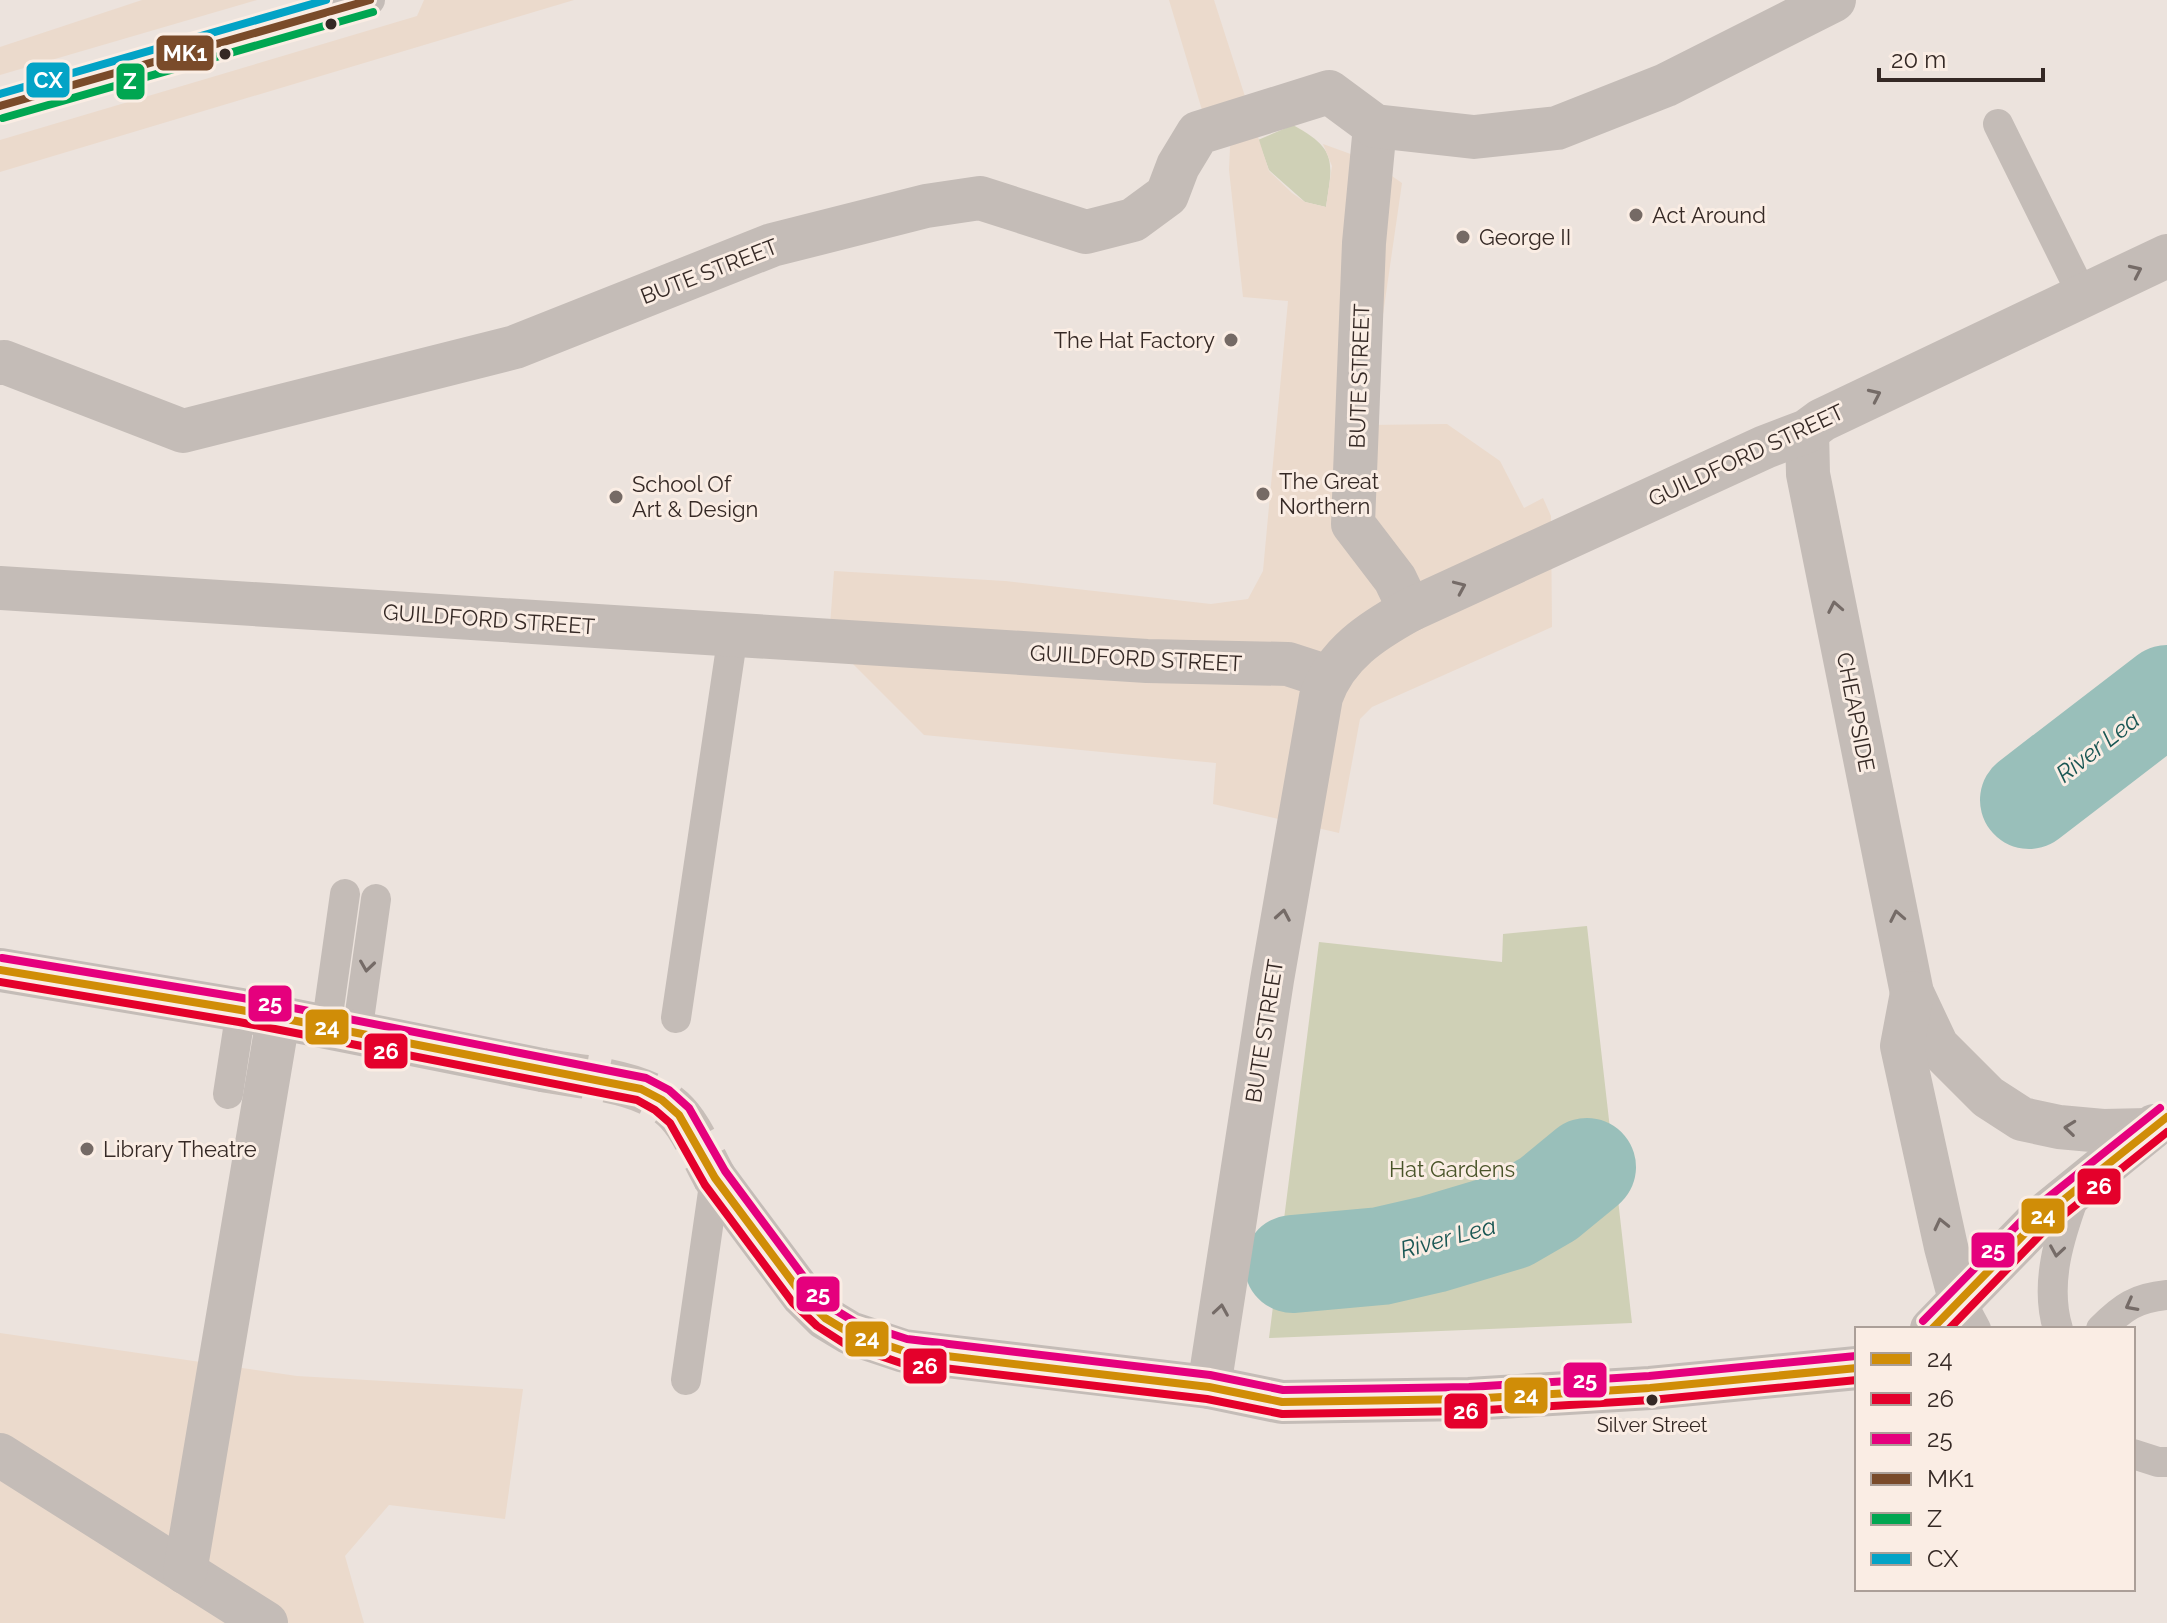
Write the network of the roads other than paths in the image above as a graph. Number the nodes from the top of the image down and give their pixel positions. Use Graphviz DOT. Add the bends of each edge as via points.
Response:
graph roads {
  1 [pos="370,0"];
  2 [pos="1834,0"];
  3 [pos="0,106"];
  4 [pos="1998,124"];
  5 [pos="1375,126"];
  6 [pos="2167,256"];
  7 [pos="2083,296"];
  8 [pos="0,363"];
  9 [pos="1807,431"];
  10 [pos="0,588"];
  11 [pos="1410,610"];
  12 [pos="753,636"];
  13 [pos="1328,677"];
  14 [pos="345,894"];
  15 [pos="376,899"];
  16 [pos="0,970"];
  17 [pos="1912,993"];
  18 [pos="259,1015"];
  19 [pos="676,1018"];
  20 [pos="342,1032"];
  21 [pos="542,1070"];
  22 [pos="228,1094"];
  23 [pos="2158,1123"];
  24 [pos="715,1178"];
  25 [pos="2078,1187"];
  26 [pos="2167,1295"];
  27 [pos="1956,1319"];
  28 [pos="2057,1327"];
  29 [pos="2103,1327"];
  30 [pos="1855,1368"];
  31 [pos="686,1380"];
  32 [pos="1209,1387"];
  33 [pos="0,1455"];
  34 [pos="2135,1455"];
  35 [pos="2167,1462"];
  36 [pos="185,1572"];
  37 [pos="266,1623"];
  1 -- 3 [label="lane"];
  2 -- 5 [label="street" via="1666,85 1557,128 1474,137"];
  4 -- 7 [label="lane"];
  5 -- 8 [label="street, BUTE STREET" via="1329,92 1198,133 1167,195 1133,220 1086,232 980,198 926,206 772,245 515,347 183,431"];
  5 -- 11 [label="street, BUTE STREET" via="1364,243 1353,524 1395,579"];
  7 -- 6 [label="street, GUILDFORD STREET, one-way"];
  9 -- 7 [label="street, GUILDFORD STREET, one-way"];
  11 -- 9 [label="street, GUILDFORD STREET, one-way"];
  17 -- 9 [label="street, CHEAPSIDE, one-way" via="1808,474"];
  10 -- 12 [label="street, GUILDFORD STREET"];
  11 -- 13 [label="street, GUILDFORD STREET" via="1371,632"];
  12 -- 13 [label="street, GUILDFORD STREET" via="1147,661 1288,664"];
  12 -- 19 [label="lane"];
  32 -- 13 [label="street, BUTE STREET, one-way" via="1272,980"];
  14 -- 20 [label="lane"];
  15 -- 20 [label="lane, one-way"];
  16 -- 18 [label="street"];
  23 -- 17 [label="street, one-way" via="2074,1128 2022,1119 1988,1097 1937,1046"];
  27 -- 17 [label="street, one-way" via="1902,1046"];
  18 -- 20 [label="street"];
  18 -- 22 [label="lane"];
  18 -- 36 [label="street"];
  20 -- 21 [label="street"];
  23 -- 25 [label="street"];
  24 -- 31 [label="lane"];
  24 -- 32 [label="street" via="803,1296 850,1333 904,1351"];
  25 -- 27 [label="street" via="2037,1221"];
  25 -- 28 [label="lane, one-way" via="2058,1242"];
  26 -- 29 [label="lane, one-way" via="2145,1297 2121,1309"];
  30 -- 32 [label="street" via="1469,1399 1282,1402"];
  33 -- 36 [label="street"];
  34 -- 35 [label="lane"];
  36 -- 37 [label="street"];
}
